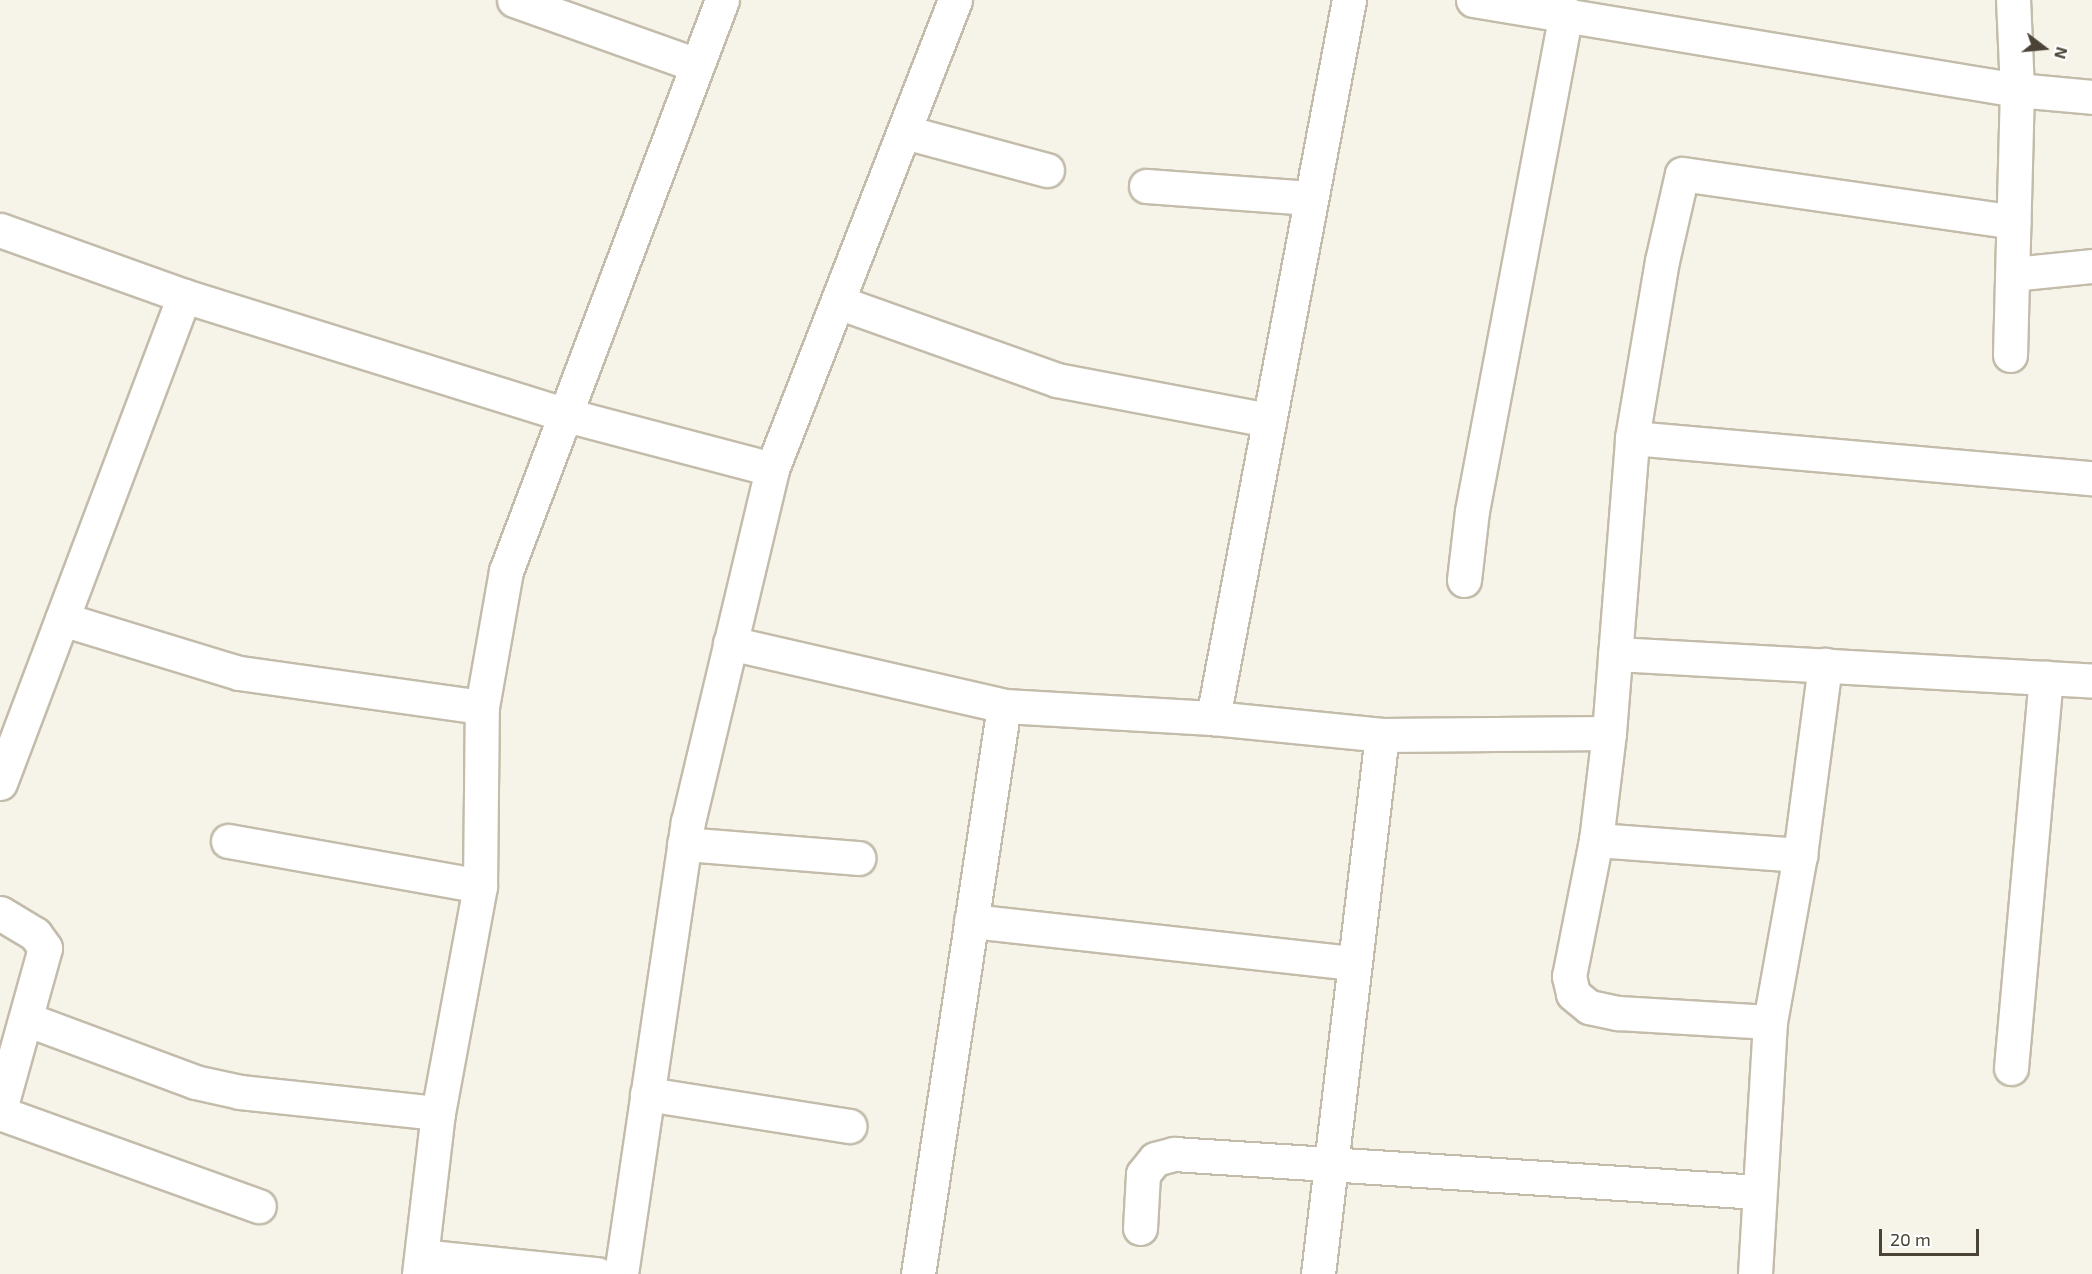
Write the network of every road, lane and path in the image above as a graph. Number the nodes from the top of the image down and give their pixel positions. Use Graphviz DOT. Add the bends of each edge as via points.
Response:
graph roads {
  1 [pos="514,0"];
  2 [pos="722,0"];
  3 [pos="955,0"];
  4 [pos="1349,0"];
  5 [pos="1473,0"];
  6 [pos="2013,0"];
  7 [pos="1566,13"];
  8 [pos="698,65"];
  9 [pos="2017,90"];
  10 [pos="2092,97"];
  11 [pos="904,132"];
  12 [pos="1047,170"];
  13 [pos="1146,186"];
  14 [pos="1311,198"];
  15 [pos="2014,222"];
  16 [pos="0,230"];
  17 [pos="2092,266"];
  18 [pos="2013,274"];
  19 [pos="184,296"];
  20 [pos="838,302"];
  21 [pos="2010,355"];
  22 [pos="566,415"];
  23 [pos="1269,420"];
  24 [pos="1632,438"];
  25 [pos="771,469"];
  26 [pos="2092,478"];
  27 [pos="1464,580"];
  28 [pos="62,619"];
  29 [pos="730,643"];
  30 [pos="1615,654"];
  31 [pos="1825,665"];
  32 [pos="2046,678"];
  33 [pos="2092,681"];
  34 [pos="1004,706"];
  35 [pos="482,707"];
  36 [pos="1213,718"];
  37 [pos="1609,733"];
  38 [pos="1382,735"];
  39 [pos="0,783"];
  40 [pos="1596,840"];
  41 [pos="228,841"];
  42 [pos="684,844"];
  43 [pos="1800,855"];
  44 [pos="858,858"];
  45 [pos="480,886"];
  46 [pos="0,913"];
  47 [pos="971,921"];
  48 [pos="1353,963"];
  49 [pos="26,1019"];
  50 [pos="1770,1022"];
  51 [pos="2011,1068"];
  52 [pos="647,1094"];
  53 [pos="0,1111"];
  54 [pos="438,1113"];
  55 [pos="849,1126"];
  56 [pos="1331,1162"];
  57 [pos="1759,1192"];
  58 [pos="259,1206"];
  59 [pos="1140,1228"];
  60 [pos="421,1265"];
  61 [pos="597,1274"];
  62 [pos="621,1274"];
  63 [pos="918,1274"];
  64 [pos="1318,1274"];
  65 [pos="1755,1274"];
  1 -- 8 [label="street"];
  2 -- 8 [label="street"];
  3 -- 11 [label="street"];
  4 -- 14 [label="street"];
  5 -- 7 [label="street"];
  6 -- 9 [label="street"];
  7 -- 9 [label="street"];
  7 -- 27 [label="street" via="1472,511"];
  8 -- 22 [label="street"];
  9 -- 10 [label="street"];
  9 -- 15 [label="street"];
  11 -- 12 [label="street"];
  11 -- 20 [label="street"];
  13 -- 14 [label="street"];
  14 -- 23 [label="street"];
  15 -- 18 [label="street"];
  15 -- 24 [label="street" via="1682,174 1662,261"];
  16 -- 19 [label="street"];
  17 -- 18 [label="street"];
  18 -- 21 [label="street"];
  19 -- 22 [label="street"];
  19 -- 28 [label="street"];
  20 -- 23 [label="street" via="1057,380"];
  20 -- 25 [label="street"];
  22 -- 25 [label="street"];
  22 -- 35 [label="street" via="506,572"];
  23 -- 36 [label="street"];
  24 -- 26 [label="street"];
  24 -- 30 [label="street"];
  25 -- 29 [label="street"];
  28 -- 35 [label="street" via="239,673"];
  28 -- 39 [label="street"];
  29 -- 34 [label="street"];
  29 -- 42 [label="street"];
  30 -- 31 [label="street"];
  30 -- 37 [label="street"];
  31 -- 32 [label="street"];
  31 -- 43 [label="street"];
  32 -- 33 [label="street"];
  32 -- 51 [label="street"];
  34 -- 36 [label="street"];
  34 -- 47 [label="street"];
  35 -- 45 [label="street"];
  36 -- 38 [label="street"];
  37 -- 38 [label="street"];
  37 -- 40 [label="street"];
  38 -- 48 [label="street"];
  40 -- 43 [label="street"];
  40 -- 50 [label="street" via="1569,976 1573,994 1589,1007 1618,1013"];
  41 -- 45 [label="street"];
  42 -- 44 [label="street"];
  42 -- 52 [label="street"];
  43 -- 50 [label="street"];
  45 -- 54 [label="street"];
  46 -- 49 [label="street" via="35,934 45,948"];
  47 -- 48 [label="street"];
  47 -- 63 [label="street"];
  48 -- 56 [label="street"];
  49 -- 53 [label="street"];
  49 -- 54 [label="street" via="206,1084"];
  50 -- 57 [label="street"];
  52 -- 55 [label="street"];
  52 -- 62 [label="street"];
  53 -- 58 [label="street"];
  54 -- 60 [label="street"];
  56 -- 57 [label="street"];
  56 -- 59 [label="street" via="1174,1154 1155,1159 1143,1174"];
  56 -- 64 [label="street"];
  57 -- 65 [label="street"];
  60 -- 61 [label="street"];
}
